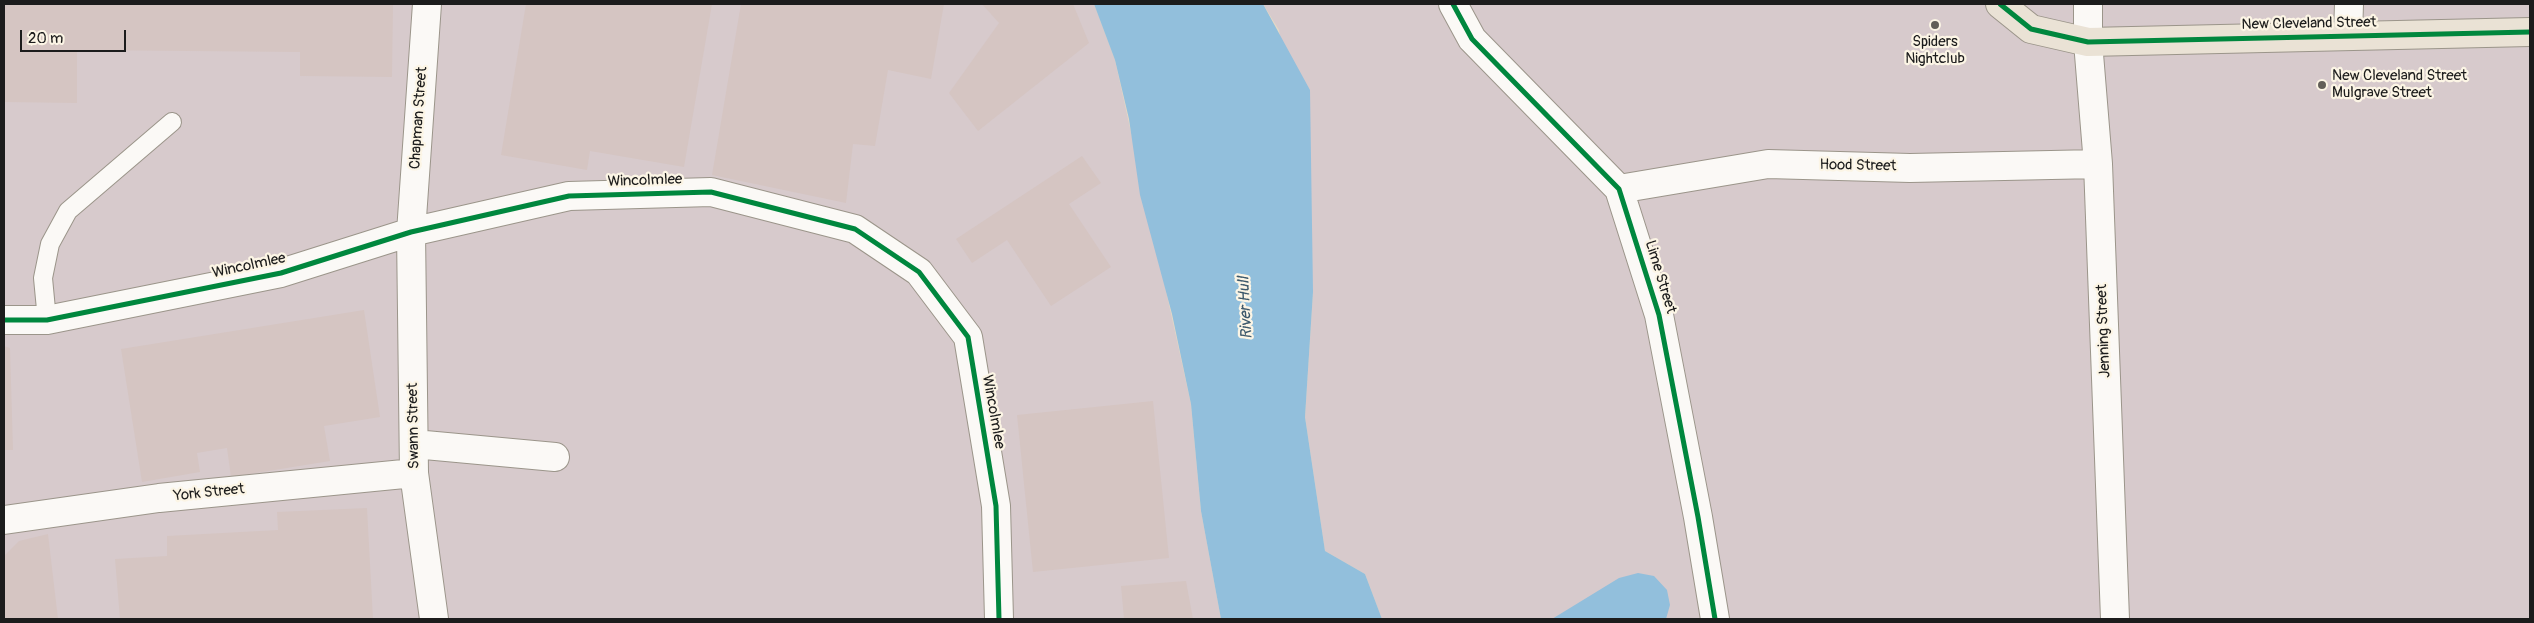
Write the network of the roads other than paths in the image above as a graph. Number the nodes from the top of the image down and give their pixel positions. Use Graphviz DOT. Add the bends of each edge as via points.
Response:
graph roads {
  1 [pos="427,4"];
  2 [pos="1453,4"];
  3 [pos="2000,4"];
  4 [pos="2088,4"];
  5 [pos="2349,4"];
  6 [pos="2530,32"];
  7 [pos="2348,35"];
  8 [pos="2088,42"];
  9 [pos="172,122"];
  10 [pos="2098,164"];
  11 [pos="1619,190"];
  12 [pos="411,232"];
  13 [pos="4,320"];
  14 [pos="47,320"];
  15 [pos="414,444"];
  16 [pos="555,457"];
  17 [pos="414,472"];
  18 [pos="4,520"];
  19 [pos="434,619"];
  20 [pos="999,619"];
  21 [pos="1715,619"];
  22 [pos="2115,619"];
  1 -- 12 [label="street, Chapman Street"];
  2 -- 11 [label="street, Lime Street" via="1472,39"];
  3 -- 8 [label="main road, New Cleveland Street" via="2031,30"];
  4 -- 8 [label="street, Jenning Street"];
  5 -- 7 [label="street"];
  6 -- 7 [label="main road, New Cleveland Street"];
  7 -- 8 [label="main road, New Cleveland Street"];
  8 -- 10 [label="street, Jenning Street"];
  9 -- 14 [label="lane" via="68,211 50,244 43,278"];
  10 -- 11 [label="street, Hood Street" via="1910,168 1768,164"];
  10 -- 22 [label="street, Jenning Street"];
  11 -- 21 [label="street, Lime Street" via="1659,315"];
  12 -- 14 [label="street, Wincolmlee" via="281,273"];
  12 -- 15 [label="street, Swann Street"];
  12 -- 20 [label="street, Wincolmlee" via="569,196 711,192 855,229 920,272 968,337 996,506"];
  13 -- 14 [label="street, Wincolmlee"];
  15 -- 16 [label="street"];
  15 -- 17 [label="street, Swann Street"];
  17 -- 18 [label="street, York Street" via="159,498"];
  17 -- 19 [label="street, Swann Street"];
}
